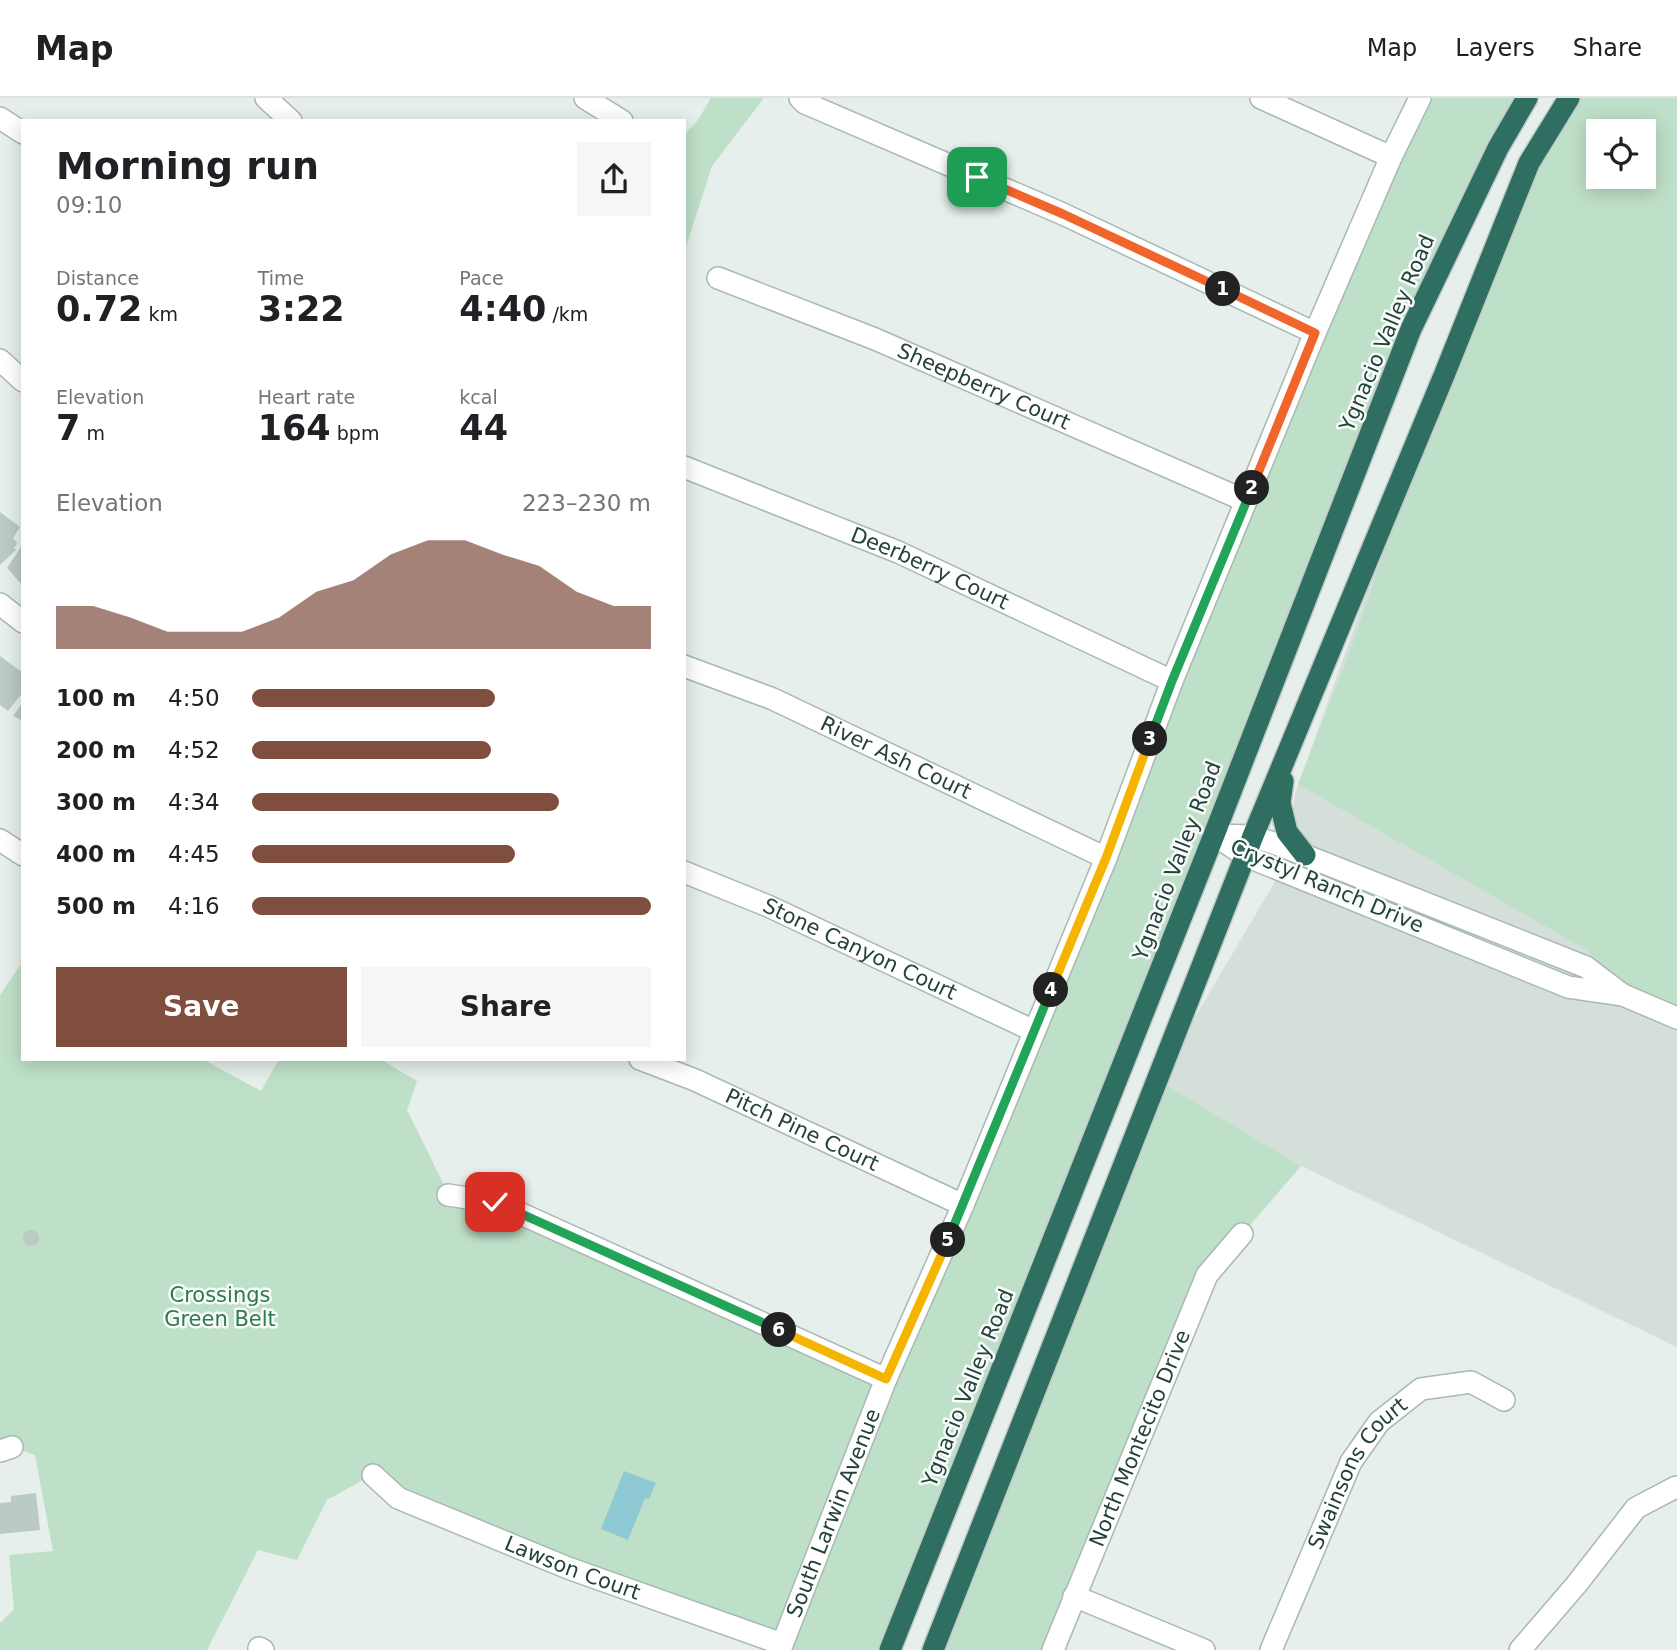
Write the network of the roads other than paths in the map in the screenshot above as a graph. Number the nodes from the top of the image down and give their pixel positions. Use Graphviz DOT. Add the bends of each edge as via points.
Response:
graph roads {
  1 [pos="266,98"];
  2 [pos="585,98"];
  3 [pos="800,98"];
  4 [pos="1261,98"];
  5 [pos="1420,98"];
  6 [pos="1527,98"];
  7 [pos="1569,98"];
  8 [pos="0,118"];
  9 [pos="289,119"];
  10 [pos="619,119"];
  11 [pos="21,132"];
  12 [pos="1391,157"];
  13 [pos="718,278"];
  14 [pos="1315,333"];
  15 [pos="0,360"];
  16 [pos="21,379"];
  17 [pos="686,468"];
  18 [pos="1246,501"];
  19 [pos="0,604"];
  20 [pos="21,620"];
  21 [pos="686,667"];
  22 [pos="1172,681"];
  23 [pos="1289,750"];
  24 [pos="1214,835"];
  25 [pos="0,840"];
  26 [pos="1250,846"];
  27 [pos="21,854"];
  28 [pos="1305,855"];
  29 [pos="1106,858"];
  30 [pos="686,873"];
  31 [pos="1623,995"];
  32 [pos="1677,1018"];
  33 [pos="1034,1031"];
  34 [pos="645,1061"];
  35 [pos="448,1195"];
  36 [pos="963,1205"];
  37 [pos="1242,1234"];
  38 [pos="886,1379"];
  39 [pos="1504,1400"];
  40 [pos="373,1475"];
  41 [pos="1677,1487"];
  42 [pos="1074,1596"];
  43 [pos="781,1647"];
  44 [pos="890,1650"];
  45 [pos="933,1650"];
  46 [pos="1053,1650"];
  47 [pos="1204,1650"];
  48 [pos="1272,1650"];
  49 [pos="1520,1650"];
  1 -- 9 [label="street"];
  2 -- 10 [label="street"];
  3 -- 14 [label="street" via="1063,214"];
  4 -- 12 [label="street"];
  5 -- 12 [label="street, South Larwin Avenue"];
  6 -- 24 [label="highway, Ygnacio Valley Road" via="1497,148 1411,329"];
  7 -- 23 [label="highway" via="1529,163"];
  8 -- 11 [label="street"];
  12 -- 14 [label="street, South Larwin Avenue"];
  13 -- 18 [label="street, Sheepberry Court" via="875,339"];
  14 -- 18 [label="street, South Larwin Avenue"];
  15 -- 16 [label="street"];
  17 -- 22 [label="street, Deerberry Court" via="898,552"];
  18 -- 22 [label="street, South Larwin Avenue"];
  19 -- 20 [label="street"];
  21 -- 29 [label="street, River Ash Court" via="773,699"];
  22 -- 29 [label="street, South Larwin Avenue"];
  23 -- 26 [label="highway"];
  23 -- 28 [label="highway" via="1279,803 1287,832"];
  24 -- 26 [label="street, Crystyl Ranch Drive"];
  24 -- 44 [label="highway, Ygnacio Valley Road"];
  25 -- 27 [label="street"];
  26 -- 28 [label="street, Crystyl Ranch Drive"];
  26 -- 31 [label="street, Crystyl Ranch Drive" via="1568,986"];
  26 -- 45 [label="highway"];
  28 -- 31 [label="street, Crystyl Ranch Drive" via="1586,967"];
  29 -- 33 [label="street, South Larwin Avenue"];
  30 -- 33 [label="street, Stone Canyon Court" via="768,906"];
  31 -- 32 [label="street, Crystyl Ranch Drive"];
  33 -- 36 [label="street, South Larwin Avenue"];
  34 -- 36 [label="street, Pitch Pine Court"];
  35 -- 38 [label="street" via="495,1202"];
  36 -- 38 [label="street, South Larwin Avenue"];
  37 -- 42 [label="street, North Montecito Drive" via="1207,1275"];
  38 -- 43 [label="street, South Larwin Avenue"];
  39 -- 48 [label="street, Swainsons Court" via="1471,1382 1421,1389 1379,1422 1351,1462"];
  40 -- 43 [label="street, Lawson Court" via="398,1498 568,1568"];
  41 -- 49 [label="street" via="1636,1508"];
  42 -- 46 [label="street, North Montecito Drive"];
  42 -- 47 [label="street"];
}
